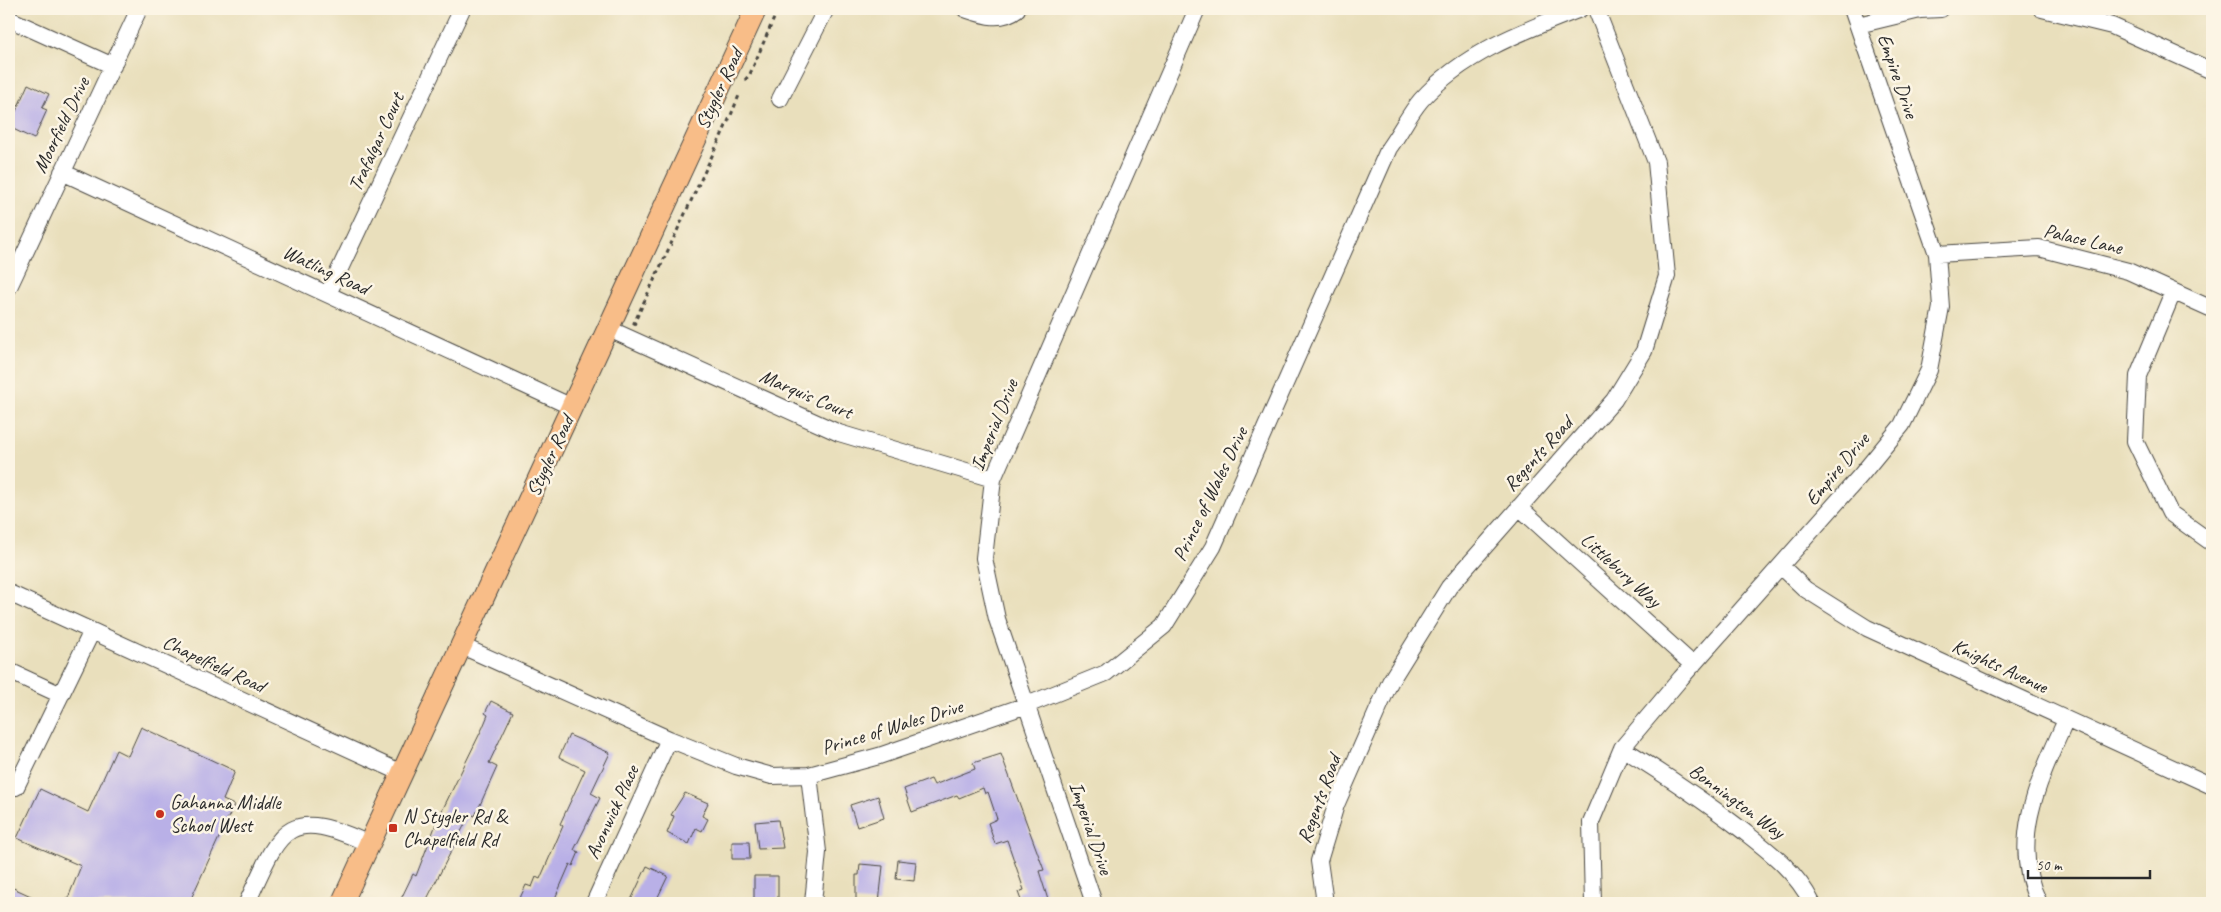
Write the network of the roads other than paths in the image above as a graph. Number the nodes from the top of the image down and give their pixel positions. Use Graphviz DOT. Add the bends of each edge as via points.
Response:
graph roads {
  1 [pos="139,9"];
  2 [pos="462,9"];
  3 [pos="756,9"];
  4 [pos="826,9"];
  5 [pos="965,9"];
  6 [pos="1017,9"];
  7 [pos="1197,9"];
  8 [pos="1580,9"];
  9 [pos="1596,9"];
  10 [pos="1852,9"];
  11 [pos="1941,9"];
  12 [pos="2042,9"];
  13 [pos="9,19"];
  14 [pos="1858,25"];
  15 [pos="113,66"];
  16 [pos="2212,71"];
  17 [pos="780,99"];
  18 [pos="62,172"];
  19 [pos="1937,254"];
  20 [pos="9,288"];
  21 [pos="2174,292"];
  22 [pos="328,294"];
  23 [pos="2212,309"];
  24 [pos="609,329"];
  25 [pos="572,407"];
  26 [pos="993,479"];
  27 [pos="1520,507"];
  28 [pos="2212,543"];
  29 [pos="1781,566"];
  30 [pos="9,593"];
  31 [pos="92,631"];
  32 [pos="462,646"];
  33 [pos="1693,665"];
  34 [pos="9,671"];
  35 [pos="61,695"];
  36 [pos="1027,706"];
  37 [pos="2066,720"];
  38 [pos="669,739"];
  39 [pos="1622,748"];
  40 [pos="402,773"];
  41 [pos="809,775"];
  42 [pos="9,783"];
  43 [pos="2212,786"];
  44 [pos="369,844"];
  45 [pos="247,903"];
  46 [pos="342,903"];
  47 [pos="594,903"];
  48 [pos="813,903"];
  49 [pos="1094,903"];
  50 [pos="1325,903"];
  51 [pos="1593,903"];
  52 [pos="1812,903"];
  53 [pos="2039,903"];
  1 -- 15 [label="street, Moorfield Drive"];
  2 -- 22 [label="street, Trafalgar Court"];
  3 -- 24 [label="main road, Stygler Road"];
  4 -- 17 [label="street"];
  5 -- 6 [label="street" via="988,17 1008,16"];
  7 -- 26 [label="street, Imperial Drive"];
  8 -- 36 [label="street, Prince of Wales Drive" via="1524,31 1468,59 1422,100 1389,148 1213,547 1164,626 1106,673"];
  9 -- 27 [label="street, Regents Road" via="1656,162 1667,276 1644,351 1614,400"];
  10 -- 14 [label="street, Empire Drive"];
  11 -- 14 [label="street" via="1920,10"];
  12 -- 16 [label="street" via="2112,26"];
  13 -- 15 [label="street"];
  14 -- 19 [label="street, Empire Drive"];
  15 -- 18 [label="street, Moorfield Drive"];
  18 -- 20 [label="street, Moorfield Drive"];
  18 -- 22 [label="street, Watling Road"];
  19 -- 21 [label="street, Palace Lane" via="2039,248 2128,271"];
  19 -- 29 [label="street, Empire Drive" via="1940,307 1929,370 1902,425"];
  21 -- 23 [label="street, Palace Lane"];
  21 -- 28 [label="street" via="2138,376 2135,440 2170,513"];
  22 -- 25 [label="street, Watling Road"];
  24 -- 25 [label="main road, Stygler Road"];
  24 -- 26 [label="street, Marquis Court" via="839,433"];
  25 -- 32 [label="main road, Stygler Road"];
  26 -- 36 [label="street, Imperial Drive" via="984,558 997,619"];
  27 -- 33 [label="street, Littlebury Way"];
  27 -- 50 [label="street, Regents Road" via="1449,587 1390,682 1336,805 1319,861"];
  29 -- 33 [label="street, Empire Drive"];
  29 -- 37 [label="street, Knights Avenue" via="1805,589 1867,628"];
  30 -- 31 [label="street, Chapelfield Road"];
  31 -- 35 [label="street"];
  31 -- 40 [label="street, Chapelfield Road"];
  32 -- 38 [label="street, Prince of Wales Drive"];
  32 -- 40 [label="main road, Stygler Road"];
  33 -- 39 [label="street, Empire Drive"];
  34 -- 35 [label="street"];
  35 -- 42 [label="street" via="16,787"];
  36 -- 41 [label="street, Prince of Wales Drive" via="879,756"];
  36 -- 49 [label="street, Imperial Drive"];
  37 -- 43 [label="street, Knights Avenue"];
  37 -- 53 [label="street" via="2037,785 2026,835 2030,885"];
  38 -- 41 [label="street, Prince of Wales Drive" via="736,766 772,776"];
  38 -- 47 [label="street, Avonwick Place"];
  39 -- 51 [label="street, Empire Drive" via="1591,822"];
  39 -- 52 [label="street, Bonnington Way" via="1696,795 1784,862"];
  40 -- 44 [label="main road, Stygler Road"];
  41 -- 48 [label="street" via="818,852"];
  44 -- 45 [label="street" via="340,831 315,826 301,826 288,831 270,852"];
  44 -- 46 [label="main road, Stygler Road"];
}
